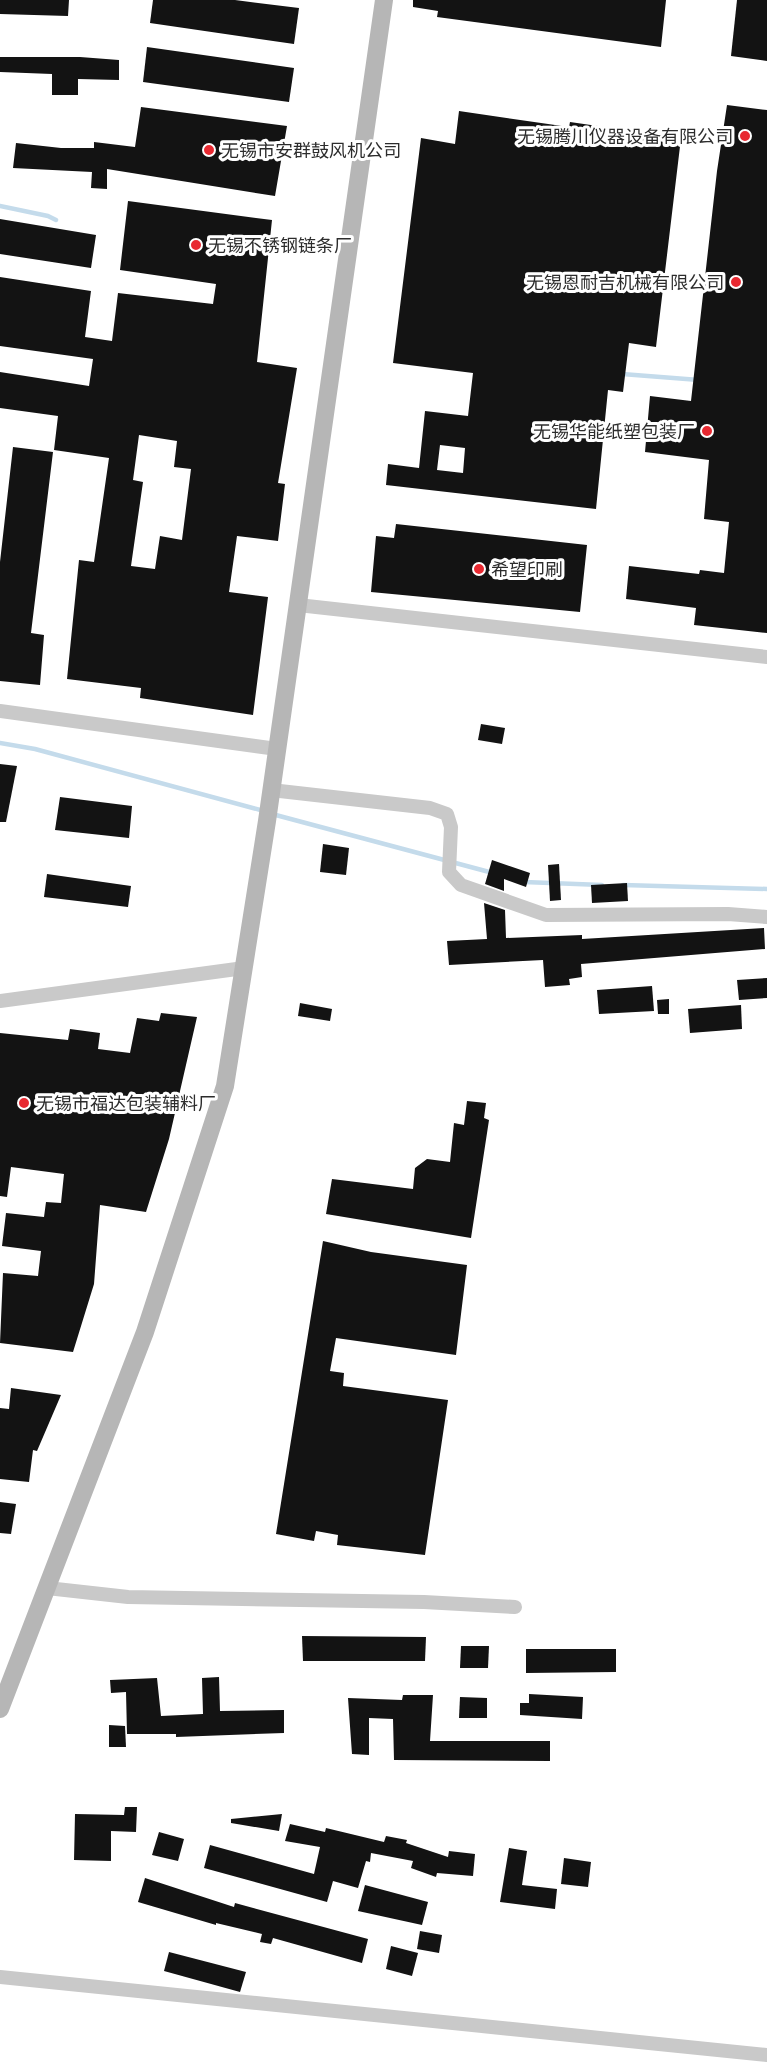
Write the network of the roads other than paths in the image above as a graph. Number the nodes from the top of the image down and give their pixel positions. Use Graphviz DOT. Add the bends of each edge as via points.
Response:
graph roads {
  1 [pos="384,0"];
  2 [pos="298,605"];
  3 [pos="767,657"];
  4 [pos="0,711"];
  5 [pos="277,749"];
  6 [pos="271,796"];
  7 [pos="767,917"];
  8 [pos="244,968"];
  9 [pos="0,1001"];
  10 [pos="46,1588"];
  11 [pos="515,1607"];
  12 [pos="0,1709"];
  13 [pos="0,1977"];
  14 [pos="767,2055"];
  1 -- 2 [label="street"];
  2 -- 3 [label="street"];
  2 -- 5 [label="street"];
  4 -- 5 [label="street"];
  5 -- 6 [label="street"];
  6 -- 7 [label="street" via="430,808 447,814 451,827 449,872 461,885 546,915"];
  6 -- 8 [label="street"];
  8 -- 9 [label="street"];
  8 -- 10 [label="street" via="225,1086 145,1332"];
  10 -- 11 [label="street" via="128,1598"];
  10 -- 12 [label="street"];
  13 -- 14 [label="street"];
}
